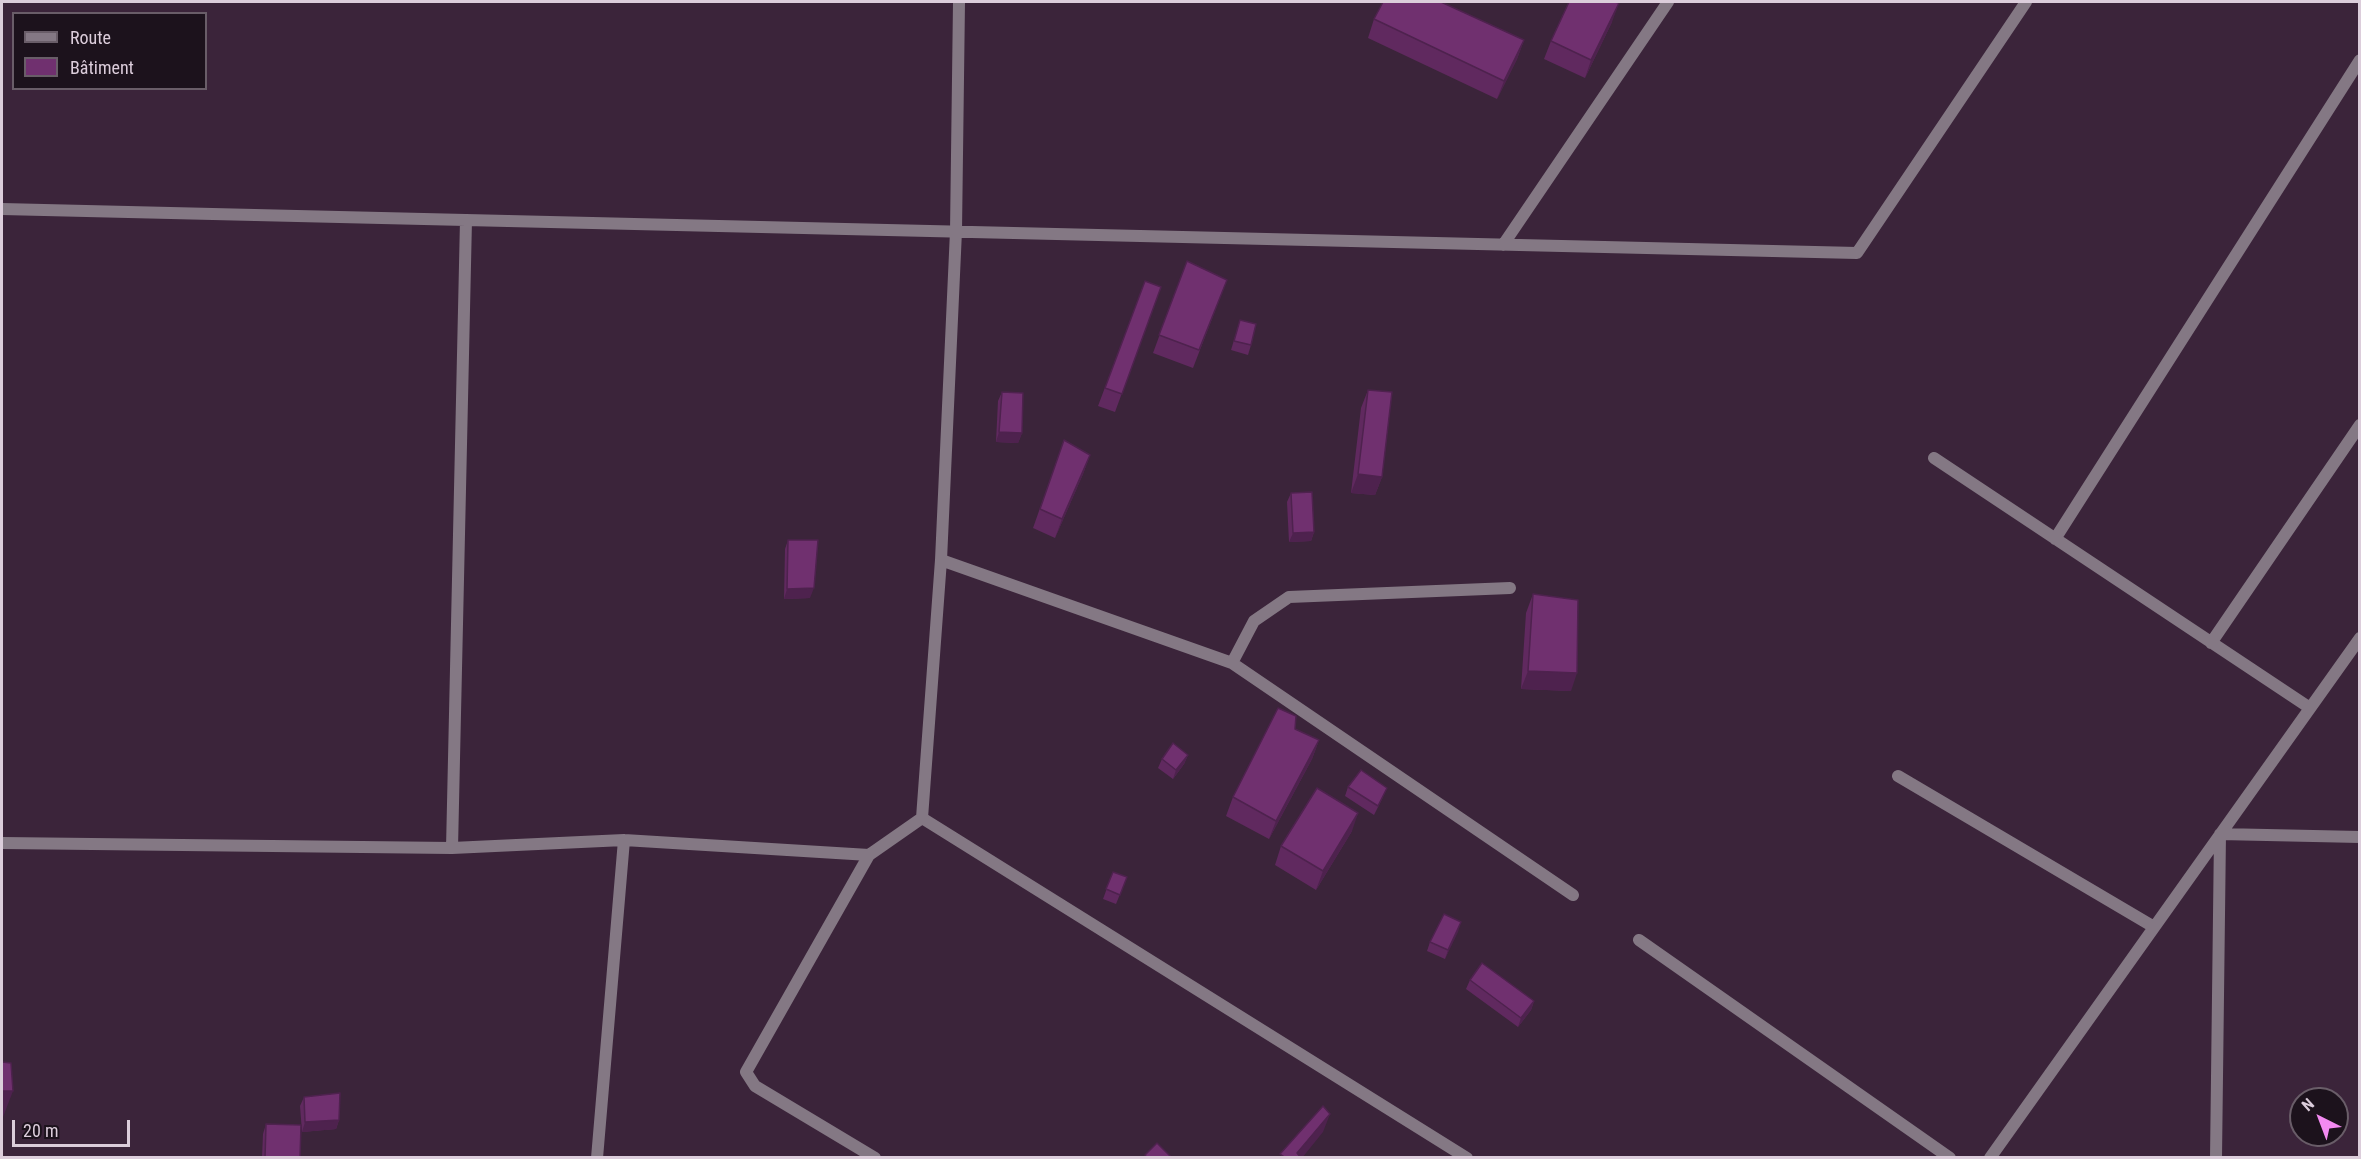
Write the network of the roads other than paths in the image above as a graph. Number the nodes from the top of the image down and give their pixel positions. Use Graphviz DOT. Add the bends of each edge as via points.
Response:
graph roads {
  1 [pos="959,2"];
  2 [pos="1668,2"];
  3 [pos="2026,2"];
  4 [pos="2360,60"];
  5 [pos="2,209"];
  6 [pos="466,220"];
  7 [pos="956,231"];
  8 [pos="1503,245"];
  9 [pos="2360,425"];
  10 [pos="1934,458"];
  11 [pos="2055,539"];
  12 [pos="941,560"];
  13 [pos="1510,588"];
  14 [pos="2360,638"];
  15 [pos="2211,644"];
  16 [pos="1232,663"];
  17 [pos="2310,708"];
  18 [pos="1898,776"];
  19 [pos="922,818"];
  20 [pos="2220,834"];
  21 [pos="2360,837"];
  22 [pos="624,840"];
  23 [pos="2,843"];
  24 [pos="452,848"];
  25 [pos="869,855"];
  26 [pos="1573,895"];
  27 [pos="2154,927"];
  28 [pos="1639,940"];
  29 [pos="597,1158"];
  30 [pos="875,1158"];
  31 [pos="1467,1158"];
  32 [pos="1950,1158"];
  33 [pos="1990,1158"];
  34 [pos="2216,1158"];
  1 -- 7 [label="street"];
  2 -- 8 [label="street"];
  3 -- 8 [label="street" via="1857,253"];
  4 -- 11 [label="street"];
  5 -- 6 [label="street"];
  6 -- 7 [label="street"];
  6 -- 24 [label="street"];
  7 -- 8 [label="street"];
  7 -- 12 [label="street"];
  9 -- 15 [label="street"];
  10 -- 11 [label="street"];
  11 -- 15 [label="street"];
  12 -- 16 [label="street"];
  12 -- 19 [label="street"];
  13 -- 16 [label="street" via="1289,597 1254,621"];
  14 -- 17 [label="street"];
  15 -- 17 [label="street"];
  16 -- 26 [label="street"];
  17 -- 20 [label="street"];
  18 -- 27 [label="street"];
  19 -- 25 [label="street"];
  19 -- 31 [label="street"];
  20 -- 21 [label="street"];
  20 -- 27 [label="street"];
  20 -- 34 [label="street"];
  22 -- 24 [label="street"];
  22 -- 25 [label="street"];
  22 -- 29 [label="street"];
  23 -- 24 [label="street"];
  25 -- 30 [label="street" via="746,1072 755,1086"];
  27 -- 33 [label="street"];
  28 -- 32 [label="street"];
}
